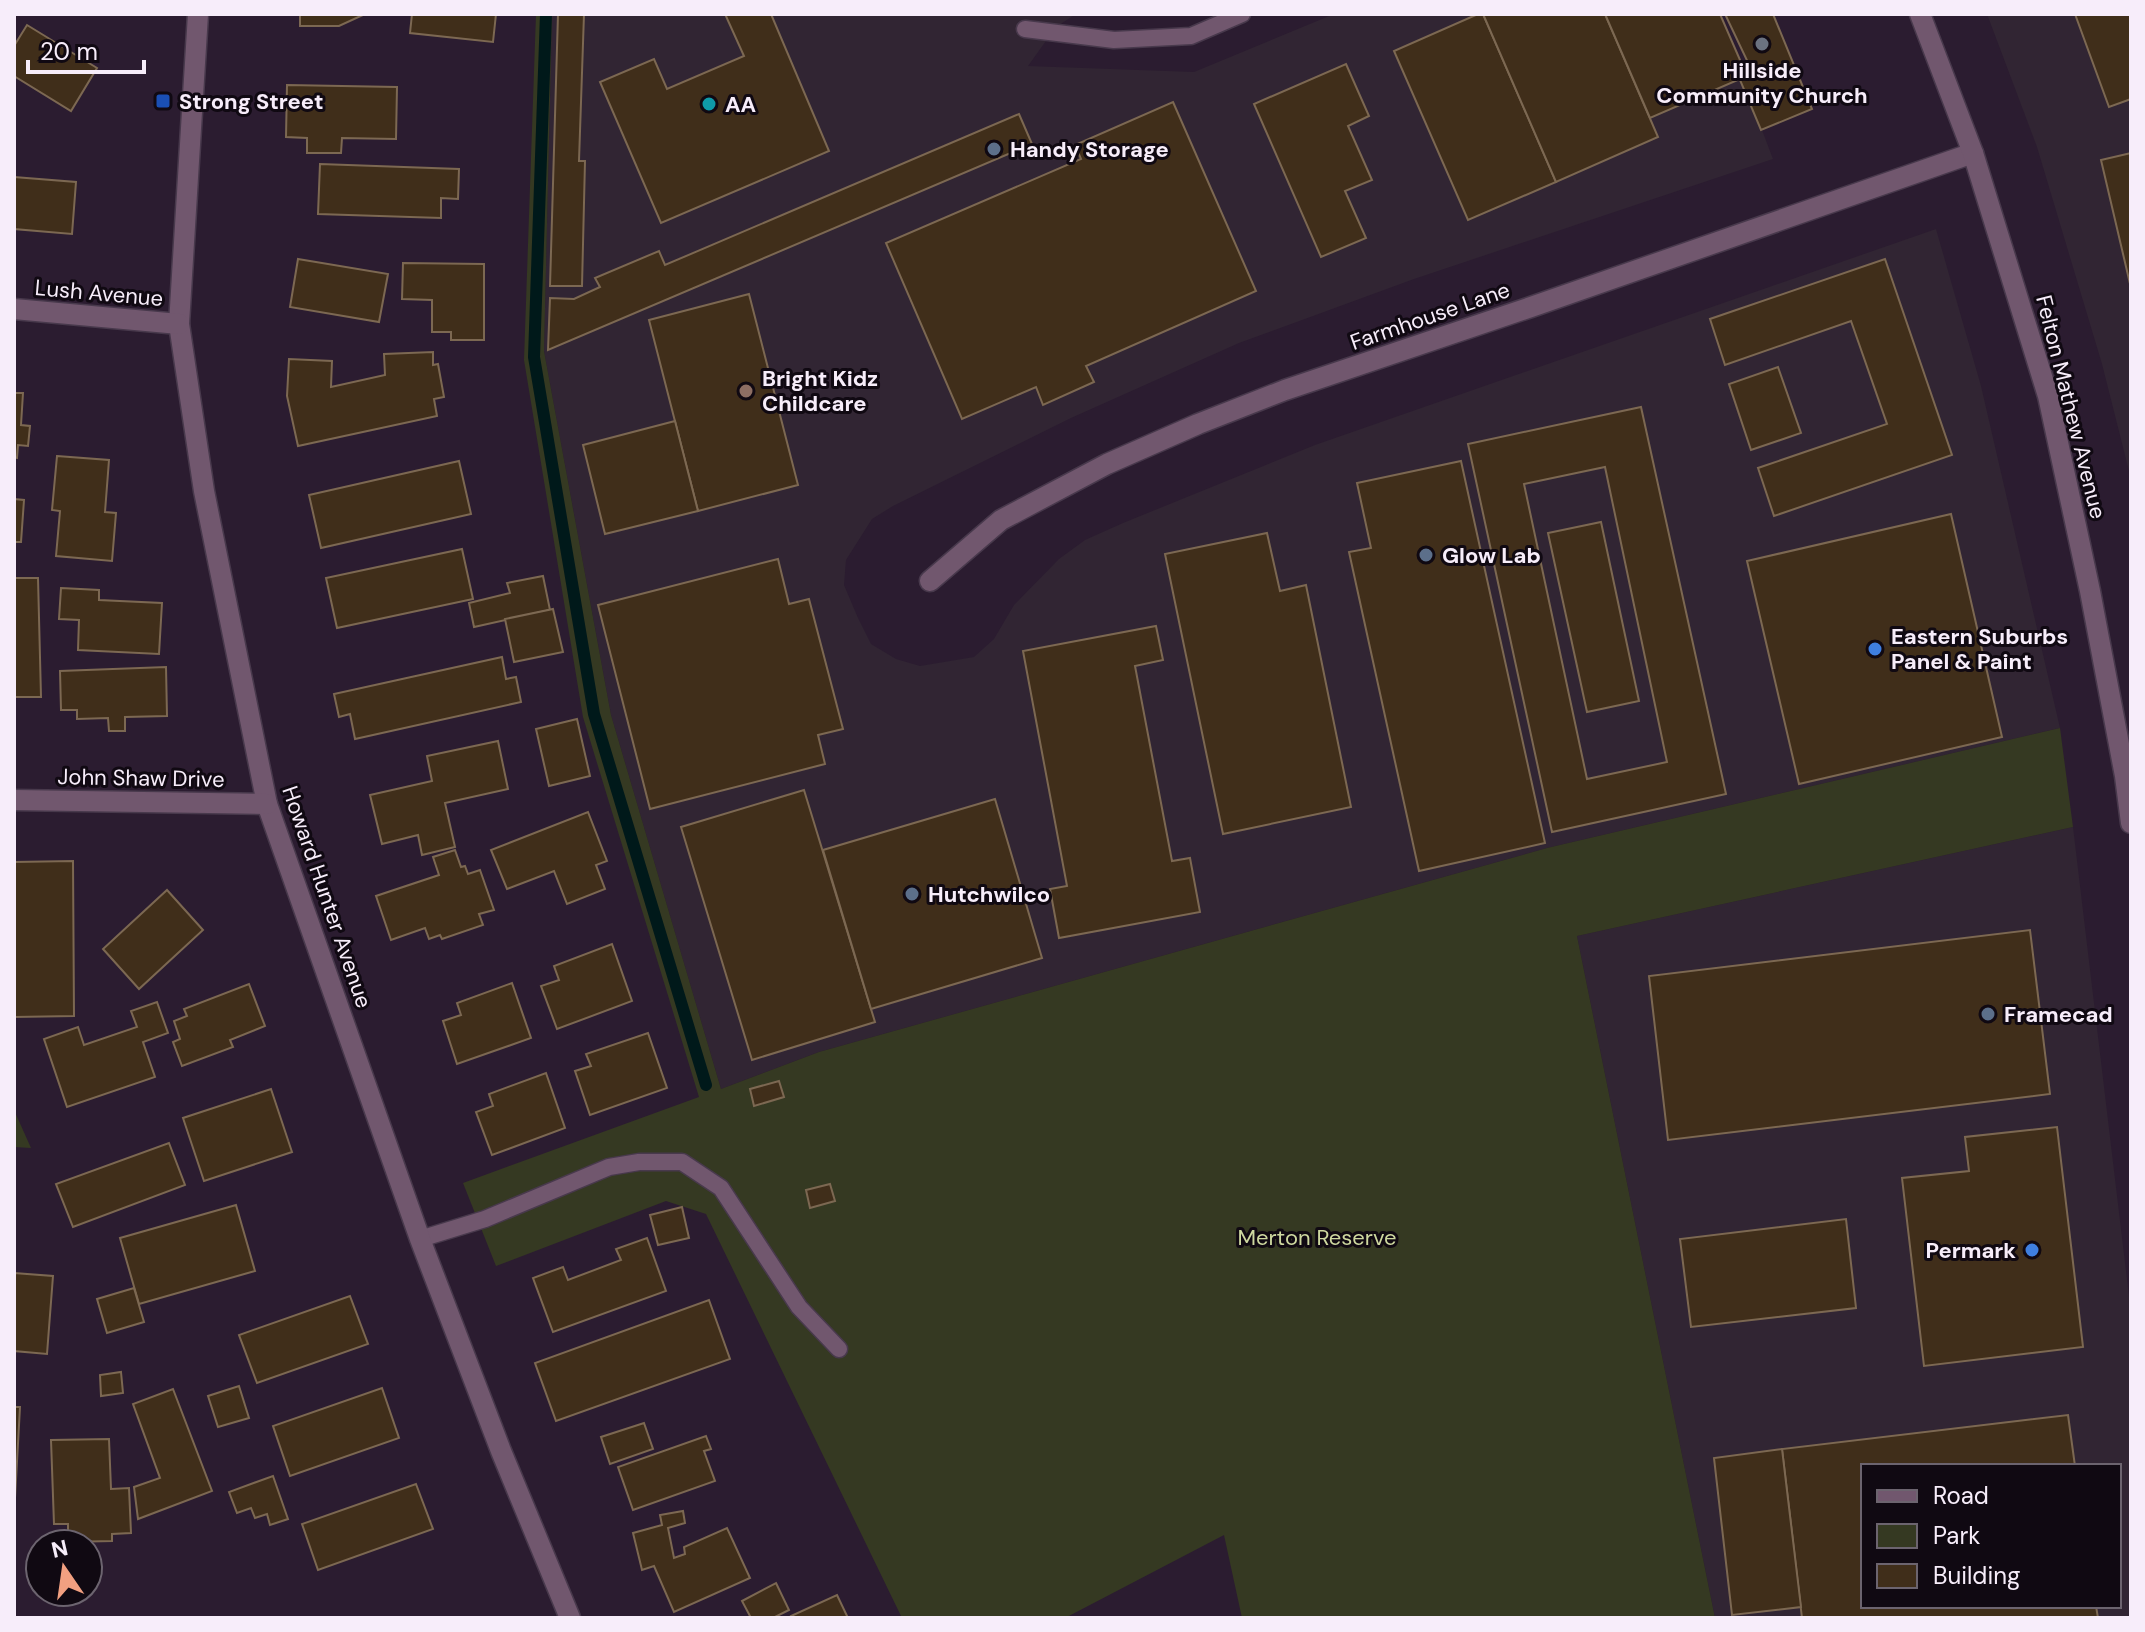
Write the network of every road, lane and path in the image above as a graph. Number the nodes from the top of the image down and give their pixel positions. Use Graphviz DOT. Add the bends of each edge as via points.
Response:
graph roads {
  1 [pos="198,14"];
  2 [pos="1242,14"];
  3 [pos="1920,14"];
  4 [pos="1025,29"];
  5 [pos="1973,153"];
  6 [pos="14,309"];
  7 [pos="179,324"];
  8 [pos="930,581"];
  9 [pos="14,800"];
  10 [pos="267,804"];
  11 [pos="2131,823"];
  12 [pos="420,1239"];
  13 [pos="839,1349"];
  14 [pos="570,1618"];
  1 -- 7 [label="street, Howard Hunter Avenue"];
  2 -- 4 [label="lane" via="1191,36 1114,40"];
  3 -- 5 [label="street, Felton Mathew Avenue"];
  5 -- 8 [label="street, Farmhouse Lane" via="1198,424 1001,520"];
  5 -- 11 [label="street, Felton Mathew Avenue" via="2048,396 2093,606"];
  6 -- 7 [label="street, Lush Avenue"];
  7 -- 10 [label="street, Howard Hunter Avenue" via="204,491"];
  9 -- 10 [label="street, John Shaw Drive"];
  10 -- 12 [label="street, Howard Hunter Avenue"];
  12 -- 13 [label="lane" via="485,1219 609,1167 682,1162 721,1188 799,1307"];
  12 -- 14 [label="street, Howard Hunter Avenue"];
}
